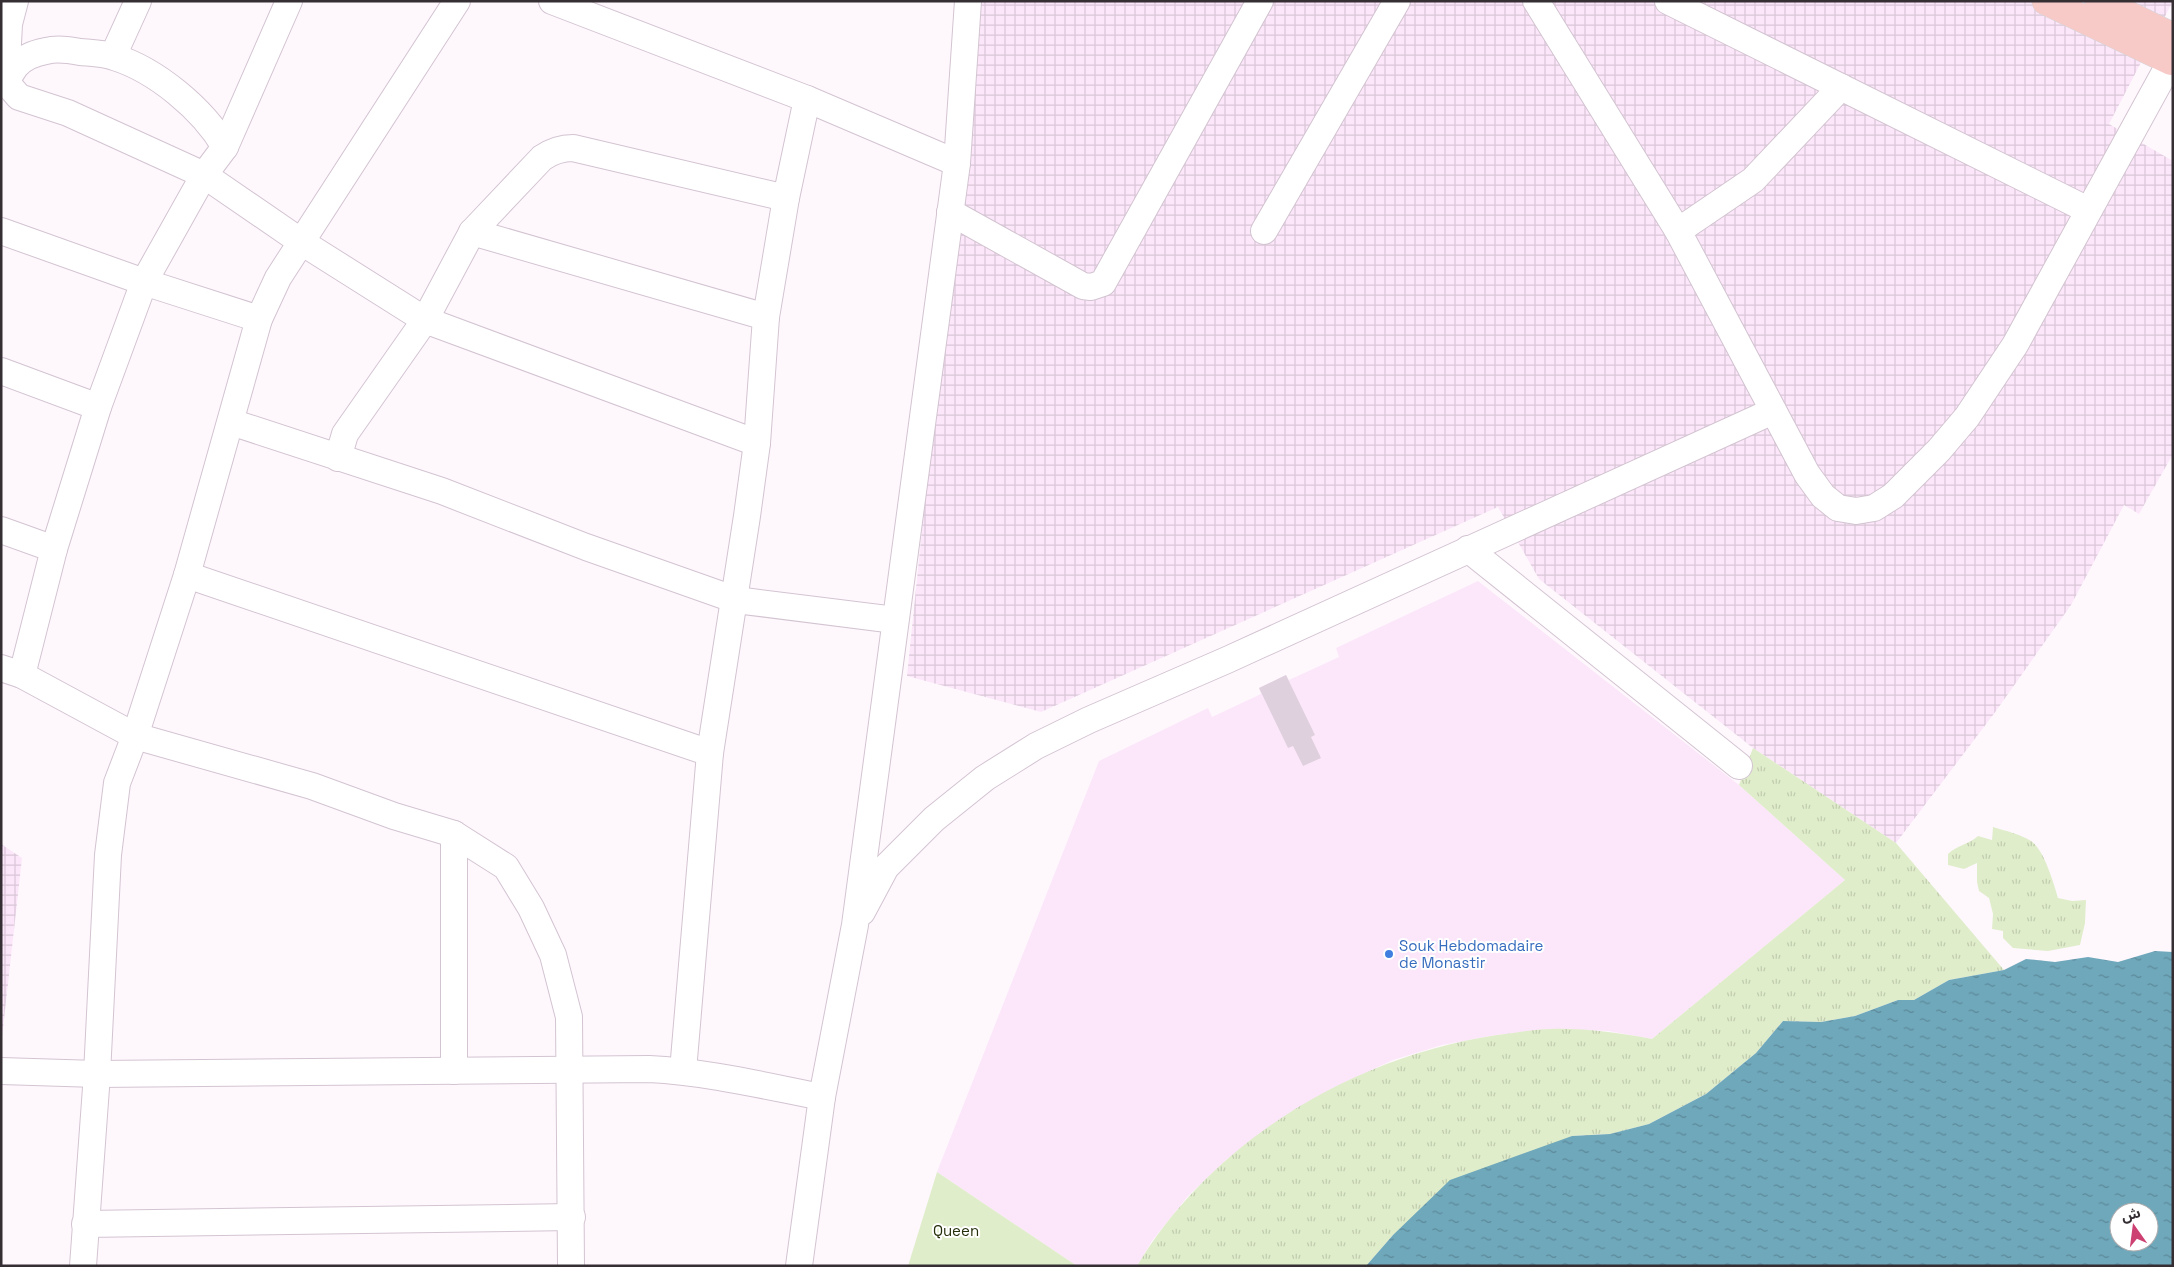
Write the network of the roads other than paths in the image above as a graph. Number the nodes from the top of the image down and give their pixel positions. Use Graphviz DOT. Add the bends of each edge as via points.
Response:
graph roads {
  1 [pos="15,1"];
  2 [pos="138,1"];
  3 [pos="289,1"];
  4 [pos="457,1"];
  5 [pos="552,1"];
  6 [pos="968,1"];
  7 [pos="1260,1"];
  8 [pos="1396,1"];
  9 [pos="1536,1"];
  10 [pos="1668,1"];
  11 [pos="2046,1"];
  12 [pos="2099,1"];
  13 [pos="2172,52"];
  14 [pos="113,56"];
  15 [pos="4,83"];
  16 [pos="1841,87"];
  17 [pos="807,99"];
  18 [pos="225,147"];
  19 [pos="957,163"];
  20 [pos="204,175"];
  21 [pos="786,198"];
  22 [pos="2088,210"];
  23 [pos="950,212"];
  24 [pos="1264,230"];
  25 [pos="1,231"];
  26 [pos="472,232"];
  27 [pos="1678,232"];
  28 [pos="303,242"];
  29 [pos="144,282"];
  30 [pos="766,316"];
  31 [pos="259,319"];
  32 [pos="425,320"];
  33 [pos="1,371"];
  34 [pos="98,407"];
  35 [pos="1773,411"];
  36 [pos="231,422"];
  37 [pos="756,443"];
  38 [pos="338,458"];
  39 [pos="1,530"];
  40 [pos="54,549"];
  41 [pos="1468,549"];
  42 [pos="187,575"];
  43 [pos="736,600"];
  44 [pos="895,620"];
  45 [pos="12,672"];
  46 [pos="135,736"];
  47 [pos="710,753"];
  48 [pos="1739,766"];
  49 [pos="454,834"];
  50 [pos="855,925"];
  51 [pos="571,1070"];
  52 [pos="1,1071"];
  53 [pos="454,1071"];
  54 [pos="683,1071"];
  55 [pos="97,1074"];
  56 [pos="822,1097"];
  57 [pos="572,1217"];
  58 [pos="85,1224"];
  59 [pos="82,1266"];
  60 [pos="571,1266"];
  61 [pos="799,1266"];
  1 -- 15 [label="street" via="9,24"];
  2 -- 14 [label="street"];
  3 -- 18 [label="street"];
  4 -- 28 [label="street"];
  5 -- 17 [label="street"];
  6 -- 19 [label="street"];
  7 -- 23 [label="street" via="1103,283 1083,286"];
  8 -- 24 [label="street"];
  9 -- 27 [label="street"];
  10 -- 16 [label="street"];
  11 -- 13 [label="main road"];
  12 -- 13 [label="main road"];
  13 -- 22 [label="street"];
  14 -- 15 [label="street" via="46,50 26,57"];
  14 -- 18 [label="street" via="145,70 189,103 212,126"];
  15 -- 20 [label="street" via="19,97 68,113"];
  16 -- 22 [label="street"];
  16 -- 27 [label="street" via="1753,180"];
  17 -- 19 [label="street"];
  17 -- 21 [label="street"];
  18 -- 20 [label="street"];
  19 -- 23 [label="street"];
  20 -- 28 [label="street"];
  20 -- 29 [label="street"];
  21 -- 26 [label="street" via="562,148 542,158"];
  21 -- 30 [label="street"];
  22 -- 35 [label="street" via="2015,345 1988,387 1939,450 1894,496 1874,508 1856,511 1838,508 1823,496 1807,474"];
  23 -- 44 [label="street"];
  25 -- 29 [label="street"];
  26 -- 30 [label="street"];
  26 -- 32 [label="street"];
  27 -- 35 [label="street"];
  28 -- 31 [label="street" via="278,278"];
  28 -- 32 [label="street"];
  29 -- 31 [label="street"];
  29 -- 34 [label="street"];
  30 -- 37 [label="street"];
  31 -- 36 [label="street"];
  32 -- 37 [label="street"];
  32 -- 38 [label="street" via="344,434"];
  33 -- 34 [label="street"];
  34 -- 40 [label="street"];
  35 -- 41 [label="street"];
  36 -- 38 [label="street"];
  36 -- 42 [label="street"];
  37 -- 43 [label="street"];
  38 -- 43 [label="street" via="442,491"];
  39 -- 40 [label="street"];
  40 -- 45 [label="street"];
  41 -- 48 [label="street"];
  41 -- 50 [label="street" via="1089,720 1027,752 978,784 934,819 886,867"];
  42 -- 46 [label="street"];
  42 -- 47 [label="street"];
  43 -- 44 [label="street"];
  43 -- 47 [label="street"];
  44 -- 50 [label="street"];
  45 -- 46 [label="street"];
  46 -- 49 [label="street" via="312,786"];
  46 -- 55 [label="street" via="118,784 108,855"];
  47 -- 54 [label="street"];
  49 -- 51 [label="street" via="506,867 531,908 554,955 569,1017"];
  49 -- 53 [label="street"];
  50 -- 56 [label="street"];
  51 -- 53 [label="street"];
  51 -- 54 [label="street"];
  51 -- 57 [label="street"];
  52 -- 55 [label="street"];
  53 -- 55 [label="street"];
  54 -- 56 [label="street"];
  55 -- 58 [label="street"];
  56 -- 61 [label="street"];
  57 -- 58 [label="street"];
  57 -- 60 [label="street"];
  58 -- 59 [label="street"];
}
